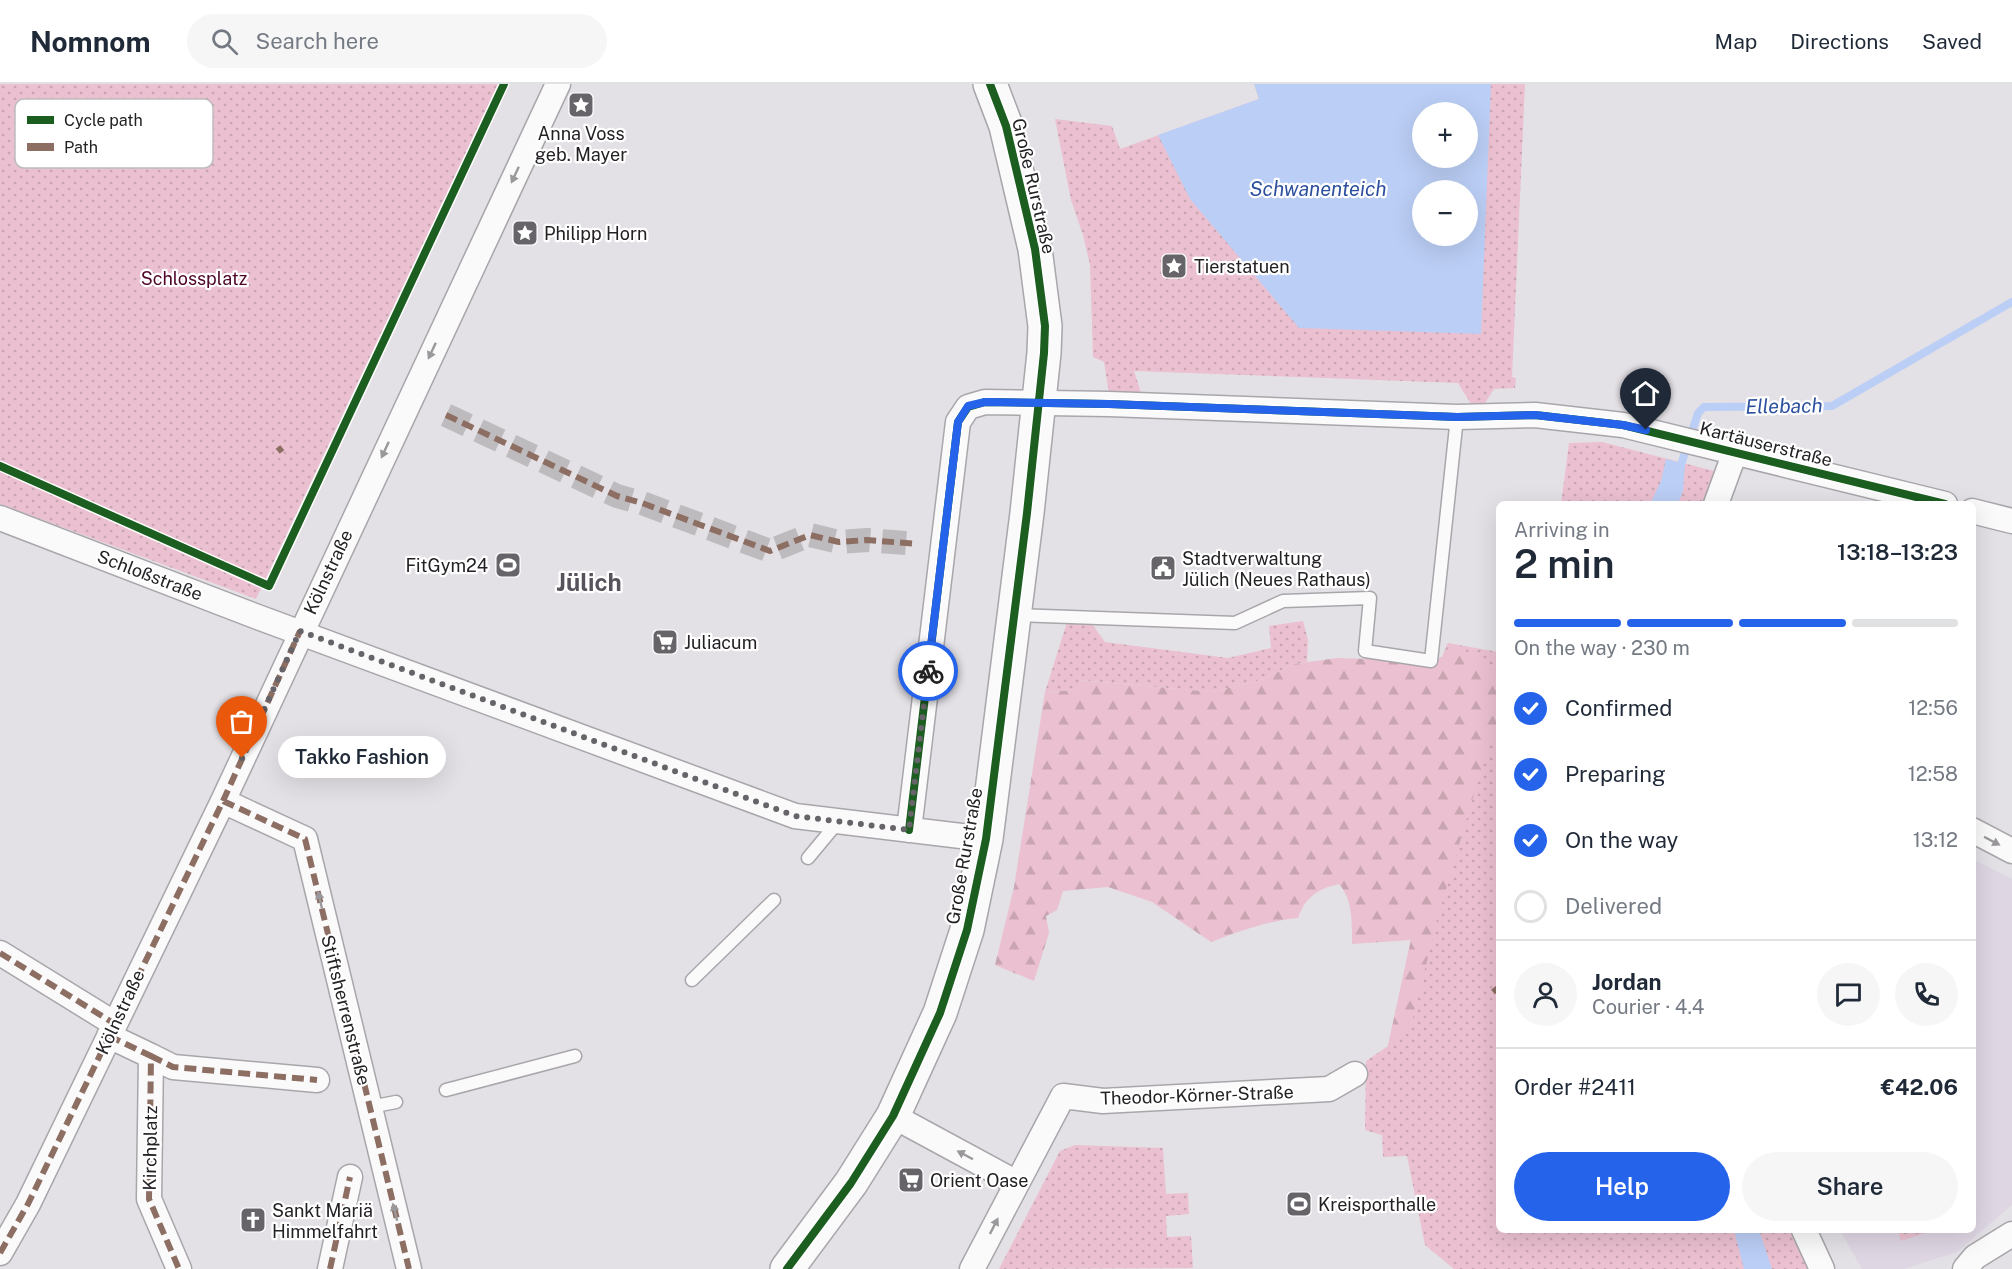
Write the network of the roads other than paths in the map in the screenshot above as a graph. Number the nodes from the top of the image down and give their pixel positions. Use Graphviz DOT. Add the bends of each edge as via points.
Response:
graph roads {
  1 [pos="558,84"];
  2 [pos="990,84"];
  3 [pos="1040,403"];
  4 [pos="1457,417"];
  5 [pos="1735,452"];
  6 [pos="1717,501"];
  7 [pos="1933,501"];
  8 [pos="1976,512"];
  9 [pos="0,518"];
  10 [pos="2012,521"];
  11 [pos="1014,615"];
  12 [pos="300,631"];
  13 [pos="223,801"];
  14 [pos="838,822"];
  15 [pos="909,830"];
  16 [pos="1976,832"];
  17 [pos="986,839"];
  18 [pos="2012,851"];
  19 [pos="808,858"];
  20 [pos="774,900"];
  21 [pos="0,953"];
  22 [pos="692,980"];
  23 [pos="112,1030"];
  24 [pos="151,1056"];
  25 [pos="575,1056"];
  26 [pos="1355,1074"];
  27 [pos="317,1080"];
  28 [pos="446,1090"];
  29 [pos="396,1102"];
  30 [pos="370,1107"];
  31 [pos="893,1116"];
  32 [pos="350,1177"];
  33 [pos="1017,1183"];
  34 [pos="1805,1233"];
  35 [pos="2012,1234"];
  36 [pos="0,1253"];
  37 [pos="179,1269"];
  38 [pos="330,1269"];
  39 [pos="409,1269"];
  40 [pos="787,1269"];
  41 [pos="972,1269"];
  42 [pos="1822,1269"];
  43 [pos="1965,1269"];
  1 -- 12 [label="street, Kölnstraße, one-way"];
  2 -- 3 [label="main road, Große Rurstraße" via="1006,126 1035,249 1045,326"];
  3 -- 4 [label="street, Kartäuserstraße"];
  3 -- 11 [label="main road, Große Rurstraße"];
  3 -- 15 [label="street" via="985,402 968,406 958,422"];
  4 -- 5 [label="street, Kartäuserstraße" via="1535,415 1623,425"];
  4 -- 11 [label="lane" via="1431,661 1365,651 1370,598 1283,601 1235,623"];
  5 -- 6 [label="street"];
  5 -- 7 [label="street, Kartäuserstraße"];
  8 -- 10 [label="street"];
  9 -- 12 [label="street, Schloßstraße"];
  11 -- 17 [label="main road, Große Rurstraße"];
  12 -- 13 [label="street, Kölnstraße"];
  12 -- 14 [label="street, Schloßstraße" via="795,816"];
  13 -- 23 [label="street, Kölnstraße"];
  30 -- 13 [label="street, Stiftsherrenstraße, one-way" via="305,839"];
  14 -- 15 [label="street, Schloßstraße"];
  14 -- 19 [label="lane"];
  15 -- 17 [label="street, Schloßstraße"];
  16 -- 18 [label="street, one-way"];
  17 -- 31 [label="main road, Große Rurstraße" via="967,930 940,1013"];
  20 -- 22 [label="lane"];
  21 -- 23 [label="street"];
  23 -- 24 [label="street"];
  23 -- 36 [label="street, Kölnstraße" via="28,1204"];
  24 -- 27 [label="street" via="173,1067"];
  24 -- 37 [label="street, Kirchplatz" via="149,1198"];
  25 -- 28 [label="lane"];
  26 -- 33 [label="street, Theodor-Körner-Straße" via="1329,1089 1103,1101 1063,1096"];
  29 -- 30 [label="lane"];
  39 -- 30 [label="street, Stiftsherrenstraße, one-way"];
  33 -- 31 [label="street, one-way"];
  31 -- 40 [label="main road, Große Rurstraße" via="851,1183"];
  32 -- 38 [label="street"];
  41 -- 33 [label="street, one-way"];
  34 -- 42 [label="street"];
  35 -- 43 [label="street" via="1975,1257"];
}
